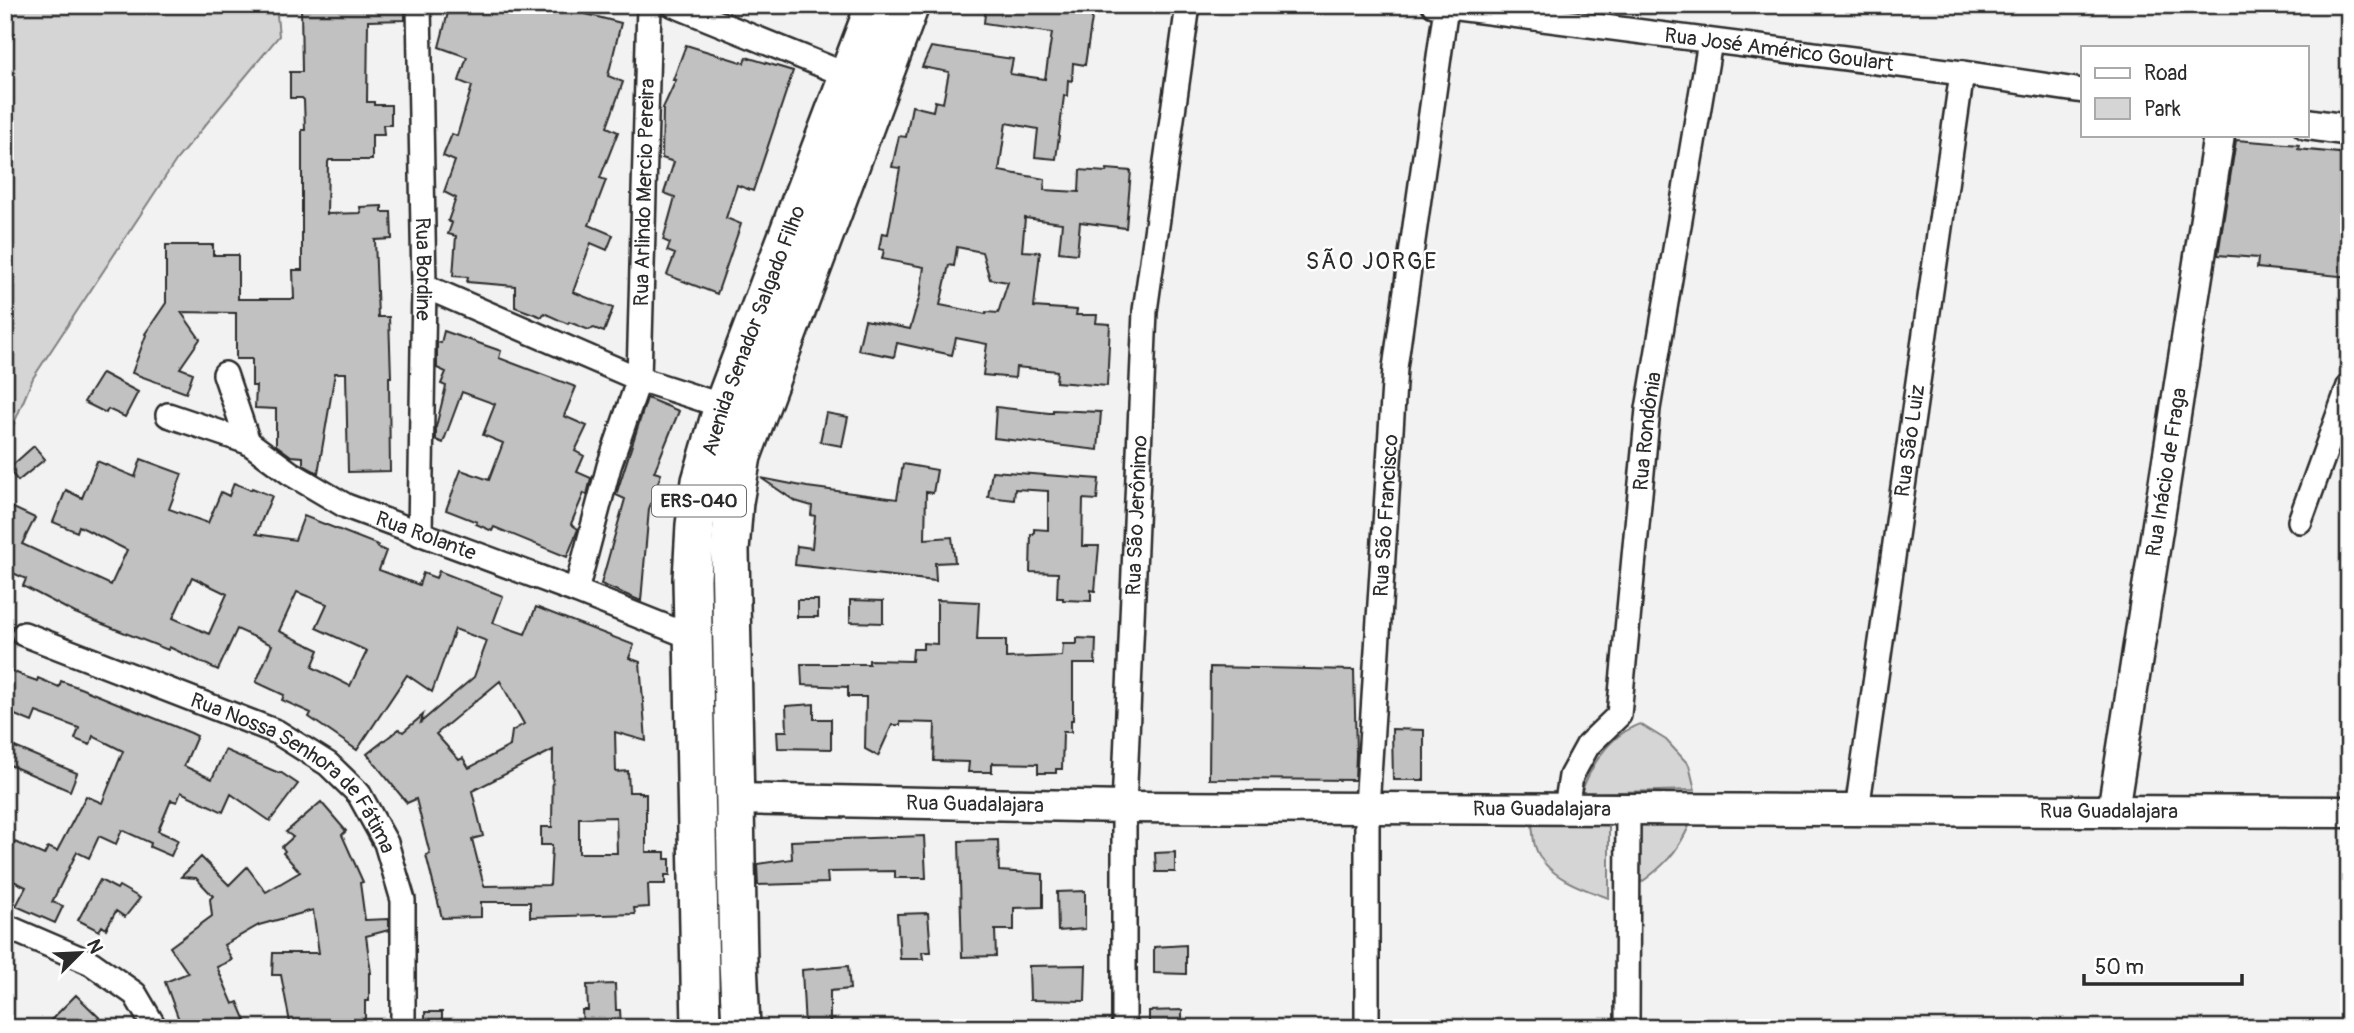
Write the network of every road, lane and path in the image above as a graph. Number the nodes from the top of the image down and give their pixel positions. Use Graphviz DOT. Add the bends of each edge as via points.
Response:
graph roads {
  1 [pos="419,5"];
  2 [pos="649,5"];
  3 [pos="674,5"];
  4 [pos="876,5"];
  5 [pos="910,5"];
  6 [pos="1188,5"];
  7 [pos="1440,6"];
  8 [pos="1710,42"];
  9 [pos="1962,73"];
  10 [pos="849,76"];
  11 [pos="2081,91"];
  12 [pos="2308,124"];
  13 [pos="2349,130"];
  14 [pos="2219,136"];
  15 [pos="424,286"];
  16 [pos="225,374"];
  17 [pos="639,379"];
  18 [pos="2349,386"];
  19 [pos="723,406"];
  20 [pos="168,415"];
  21 [pos="248,442"];
  22 [pos="2300,521"];
  23 [pos="420,534"];
  24 [pos="576,591"];
  25 [pos="24,634"];
  26 [pos="694,638"];
  27 [pos="735,799"];
  28 [pos="1124,807"];
  29 [pos="1367,807"];
  30 [pos="1566,808"];
  31 [pos="1628,809"];
  32 [pos="1857,810"];
  33 [pos="2113,811"];
  34 [pos="2349,812"];
  35 [pos="5,926"];
  36 [pos="738,961"];
  37 [pos="699,962"];
  38 [pos="155,1028"];
  39 [pos="403,1028"];
  40 [pos="686,1028"];
  41 [pos="701,1028"];
  42 [pos="741,1028"];
  43 [pos="760,1028"];
  44 [pos="1124,1028"];
  45 [pos="1367,1028"];
  46 [pos="1628,1028"];
  1 -- 15 [label="street, Rua Bordine"];
  2 -- 17 [label="street, Rua Arlindo Mercio Pereira"];
  3 -- 10 [label="street"];
  4 -- 10 [label="main road, Avenida Senador Salgado Filho / ERS-040"];
  5 -- 27 [label="main road, Avenida Senador Salgado Filho / ERS-040" via="741,456 730,550"];
  6 -- 28 [label="street, Rua São Jerônimo" via="1145,311"];
  7 -- 8 [label="street, Rua José Américo Goulart"];
  7 -- 29 [label="street, Rua São Francisco" via="1395,368"];
  8 -- 9 [label="street, Rua José Américo Goulart"];
  8 -- 30 [label="street, Rua Rondônia" via="1648,409 1619,715 1588,746 1571,776"];
  9 -- 11 [label="street, Rua José Américo Goulart"];
  9 -- 32 [label="street, Rua São Luiz"];
  10 -- 19 [label="main road, Avenida Senador Salgado Filho / ERS-040"];
  12 -- 13 [label="street"];
  14 -- 33 [label="street, Rua Inácio de Fraga"];
  15 -- 17 [label="street"];
  15 -- 23 [label="street, Rua Bordine"];
  16 -- 21 [label="street"];
  17 -- 19 [label="street"];
  17 -- 24 [label="street, Rua Arlindo Mercio Pereira"];
  18 -- 22 [label="street"];
  19 -- 26 [label="main road, Avenida Senador Salgado Filho / ERS-040" via="701,481 695,525"];
  20 -- 21 [label="street, Rua Rolante"];
  21 -- 23 [label="street, Rua Rolante" via="346,506"];
  23 -- 24 [label="street, Rua Rolante"];
  24 -- 26 [label="street, Rua Rolante"];
  25 -- 39 [label="street, Rua Nossa Senhora de Fátima" via="277,732 328,764 359,794 386,842 402,900"];
  26 -- 37 [label="main road, Avenida Senador Salgado Filho / ERS-040"];
  27 -- 28 [label="street, Rua Guadalajara"];
  27 -- 36 [label="main road, Avenida Senador Salgado Filho / ERS-040"];
  28 -- 29 [label="street, Rua Guadalajara"];
  28 -- 44 [label="street, Rua São Jerônimo"];
  29 -- 30 [label="street, Rua Guadalajara"];
  29 -- 45 [label="street, Rua São Francisco"];
  30 -- 31 [label="street, Rua Guadalajara"];
  31 -- 32 [label="street, Rua Guadalajara"];
  31 -- 46 [label="street"];
  32 -- 33 [label="street, Rua Guadalajara"];
  33 -- 34 [label="street, Rua Guadalajara"];
  35 -- 38 [label="street" via="91,963 135,995"];
  36 -- 42 [label="main road, Avenida Senador Salgado Filho / ERS-040"];
  36 -- 43 [label="main road, Avenida Senador Salgado Filho"];
  37 -- 40 [label="main road, Avenida Senador Salgado Filho"];
  37 -- 41 [label="main road, Avenida Senador Salgado Filho / ERS-040"];
}
